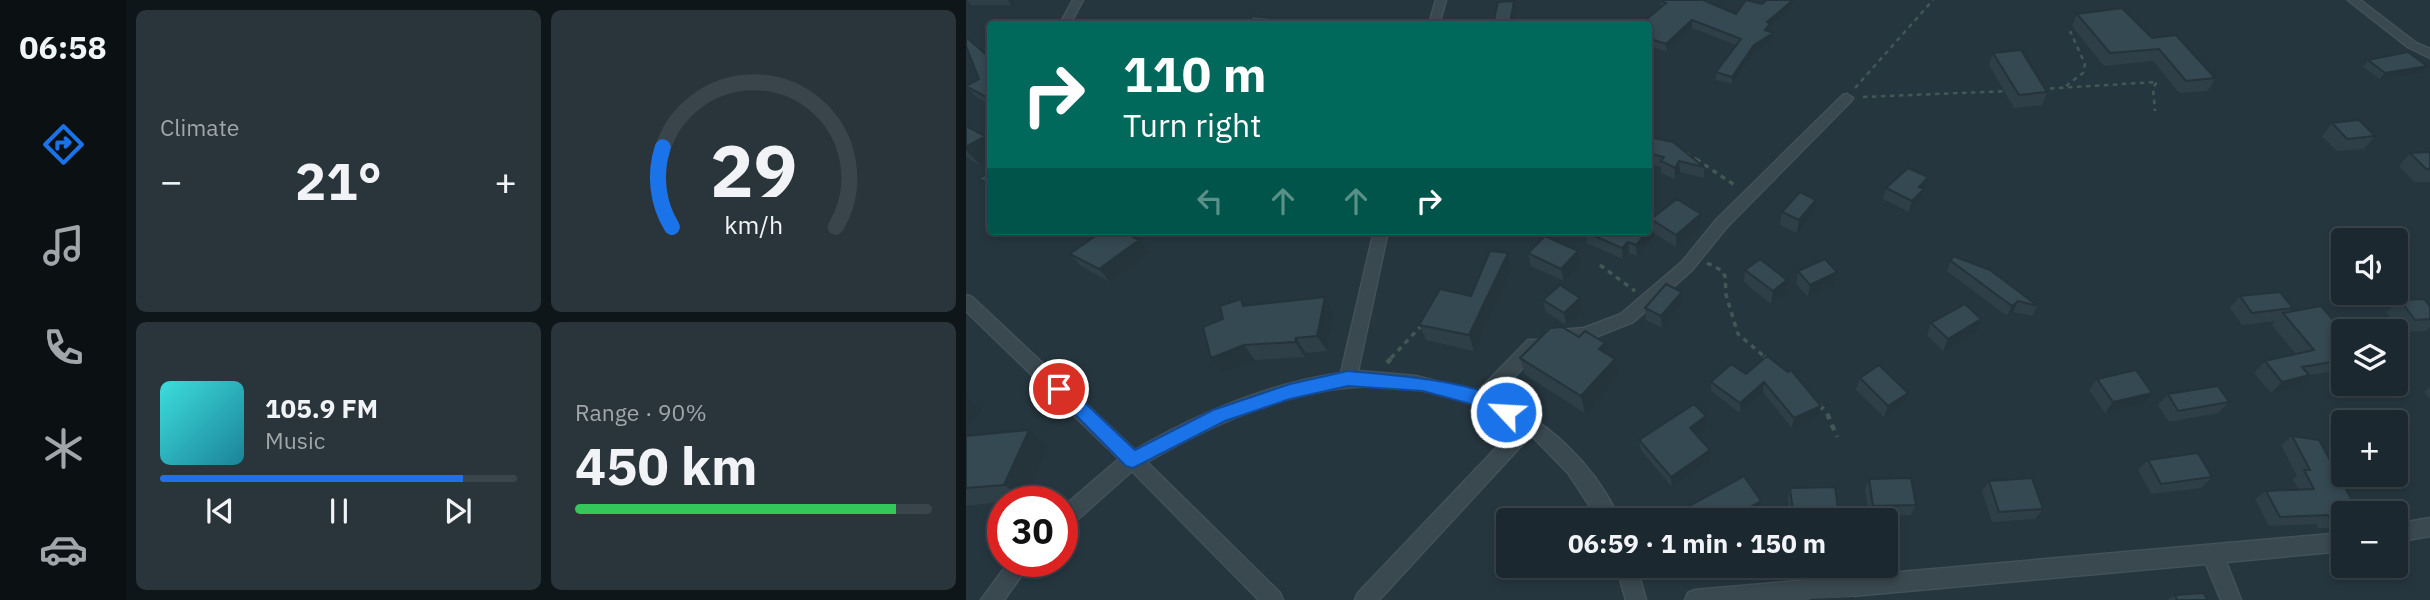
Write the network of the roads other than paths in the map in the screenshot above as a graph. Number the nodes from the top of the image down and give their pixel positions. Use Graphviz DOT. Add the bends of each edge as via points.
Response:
graph roads {
  1 [pos="1078,0"];
  2 [pos="1440,0"];
  3 [pos="2353,0"];
  4 [pos="1067,21"];
  5 [pos="1435,21"];
  6 [pos="2430,37"];
  7 [pos="2412,46"];
  8 [pos="2430,54"];
  9 [pos="1847,98"];
  10 [pos="1380,235"];
  11 [pos="966,300"];
  12 [pos="1348,379"];
  13 [pos="1482,399"];
  14 [pos="1530,424"];
  15 [pos="1133,460"];
  16 [pos="1078,507"];
  17 [pos="1603,508"];
  18 [pos="2430,527"];
  19 [pos="2408,531"];
  20 [pos="2331,543"];
  21 [pos="2212,553"];
  22 [pos="1009,577"];
  23 [pos="1630,578"];
  24 [pos="1857,592"];
  25 [pos="991,600"];
  26 [pos="1273,600"];
  27 [pos="1365,600"];
  28 [pos="1636,600"];
  29 [pos="1695,600"];
  30 [pos="2231,600"];
  1 -- 4 [label="street"];
  2 -- 5 [label="street"];
  3 -- 7 [label="street"];
  6 -- 7 [label="street"];
  7 -- 8 [label="street"];
  9 -- 13 [label="street" via="1721,224 1696,257 1627,318 1585,334 1542,337"];
  10 -- 12 [label="street"];
  11 -- 15 [label="street"];
  12 -- 13 [label="street" via="1423,384"];
  12 -- 15 [label="street" via="1290,391 1220,415"];
  13 -- 14 [label="street"];
  14 -- 17 [label="street" via="1579,468"];
  14 -- 27 [label="street"];
  15 -- 16 [label="street"];
  15 -- 26 [label="street"];
  18 -- 19 [label="street"];
  20 -- 21 [label="street"];
  21 -- 24 [label="street"];
  21 -- 30 [label="street"];
  22 -- 25 [label="street"];
  23 -- 28 [label="street"];
  24 -- 29 [label="street"];
}
